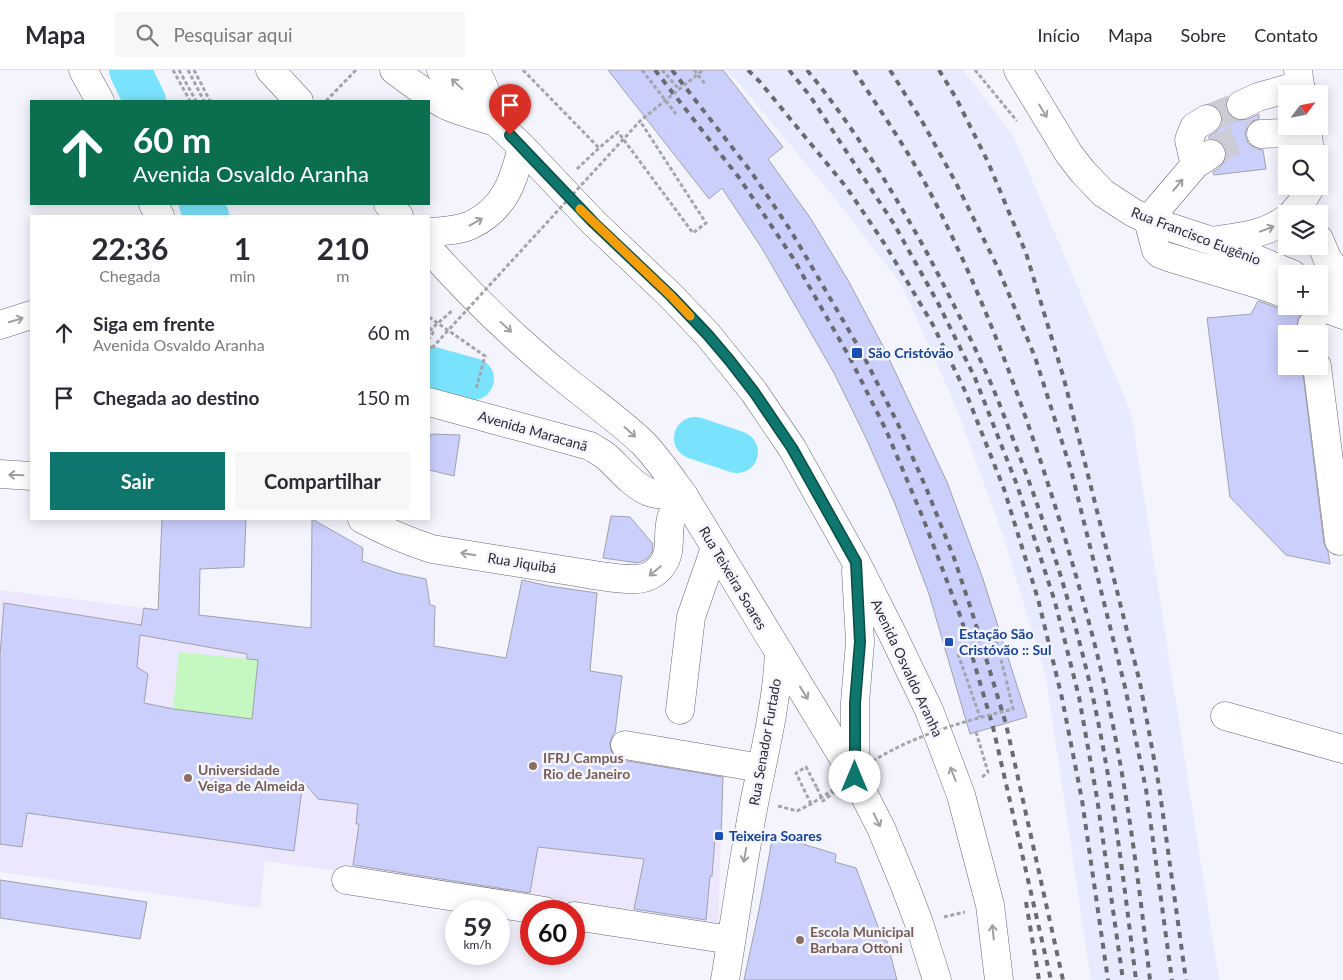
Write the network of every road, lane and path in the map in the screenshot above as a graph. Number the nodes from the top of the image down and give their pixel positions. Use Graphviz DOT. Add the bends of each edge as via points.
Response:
graph roads {
  1 [pos="83,70"];
  2 [pos="173,70"];
  3 [pos="179,70"];
  4 [pos="188,70"];
  5 [pos="194,70"];
  6 [pos="270,70"];
  7 [pos="283,70"];
  8 [pos="356,70"];
  9 [pos="394,70"];
  10 [pos="441,70"];
  11 [pos="475,70"];
  12 [pos="523,70"];
  13 [pos="642,70"];
  14 [pos="662,70"];
  15 [pos="694,70"];
  16 [pos="702,70"];
  17 [pos="975,70"];
  18 [pos="1018,70"];
  19 [pos="1300,83"];
  20 [pos="705,84"];
  21 [pos="679,89"];
  22 [pos="99,100"];
  23 [pos="189,100"];
  24 [pos="195,100"];
  25 [pos="203,100"];
  26 [pos="209,100"];
  27 [pos="298,100"];
  28 [pos="298,100"];
  29 [pos="327,100"];
  30 [pos="1241,105"];
  31 [pos="676,114"];
  32 [pos="1207,119"];
  33 [pos="640,121"];
  34 [pos="1018,122"];
  35 [pos="498,123"];
  36 [pos="1261,134"];
  37 [pos="1308,137"];
  38 [pos="522,146"];
  39 [pos="598,148"];
  40 [pos="559,187"];
  41 [pos="389,205"];
  42 [pos="399,215"];
  43 [pos="1148,220"];
  44 [pos="1278,223"];
  45 [pos="430,232"];
  46 [pos="1212,241"];
  47 [pos="430,250"];
  48 [pos="1326,255"];
  49 [pos="1278,268"];
  50 [pos="1343,278"];
  51 [pos="1328,287"];
  52 [pos="1278,291"];
  53 [pos="1343,292"];
  54 [pos="1343,315"];
  55 [pos="30,316"];
  56 [pos="430,318"];
  57 [pos="1314,322"];
  58 [pos="0,325"];
  59 [pos="430,347"];
  60 [pos="1318,375"];
  61 [pos="476,391"];
  62 [pos="430,402"];
  63 [pos="620,470"];
  64 [pos="0,474"];
  65 [pos="30,476"];
  66 [pos="684,496"];
  67 [pos="1339,508"];
  68 [pos="364,520"];
  69 [pos="1339,541"];
  70 [pos="670,544"];
  71 [pos="715,548"];
  72 [pos="856,562"];
  73 [pos="996,641"];
  74 [pos="778,652"];
  75 [pos="958,654"];
  76 [pos="680,710"];
  77 [pos="1225,716"];
  78 [pos="980,717"];
  79 [pos="976,732"];
  80 [pos="624,745"];
  81 [pos="1343,749"];
  82 [pos="761,768"];
  83 [pos="988,772"];
  84 [pos="855,777"];
  85 [pos="755,801"];
  86 [pos="346,880"];
  87 [pos="990,905"];
  88 [pos="520,907"];
  89 [pos="585,918"];
  90 [pos="919,924"];
  91 [pos="731,940"];
  92 [pos="725,980"];
  93 [pos="937,980"];
  94 [pos="999,980"];
  1 -- 22 [label="main road"];
  2 -- 23 [label="path"];
  3 -- 24 [label="path"];
  4 -- 25 [label="path"];
  5 -- 26 [label="path"];
  6 -- 27 [label="main road"];
  7 -- 28 [label="main road"];
  8 -- 29 [label="path"];
  9 -- 35 [label="main road" via="448,106"];
  35 -- 10 [label="main road, Avenida Osvaldo Aranha, one-way"];
  11 -- 35 [label="main road"];
  12 -- 39 [label="path"];
  13 -- 31 [label="path"];
  14 -- 21 [label="path"];
  15 -- 20 [label="path"];
  16 -- 21 [label="path, bridge"];
  17 -- 34 [label="path"];
  18 -- 43 [label="main road, Rua Francisco Eugênio, one-way" via="1082,172 1103,193"];
  19 -- 30 [label="main road"];
  21 -- 33 [label="path, bridge"];
  43 -- 32 [label="main road, one-way" via="1203,159 1189,140 1194,128"];
  33 -- 39 [label="path" via="706,223 693,233 618,132"];
  33 -- 59 [label="path, bridge"];
  35 -- 38 [label="main road, Avenida Osvaldo Aranha"];
  36 -- 37 [label="main road"];
  38 -- 40 [label="main road, Avenida Osvaldo Aranha"];
  45 -- 38 [label="main road, one-way" via="470,225 493,210 513,180"];
  39 -- 40 [label="path"];
  40 -- 72 [label="main road, Avenida Osvaldo Aranha" via="671,296 730,361 792,448"];
  41 -- 42 [label="main road"];
  43 -- 46 [label="main road, Rua Francisco Eugênio"];
  43 -- 52 [label="main road" via="1160,254"];
  46 -- 44 [label="main road, one-way" via="1263,231"];
  46 -- 49 [label="main road, Rua Francisco Eugênio"];
  47 -- 66 [label="main road, Rua Teixeira Soares, one-way" via="506,327 642,443"];
  48 -- 50 [label="main road"];
  51 -- 53 [label="main road"];
  54 -- 57 [label="main road"];
  58 -- 55 [label="main road, one-way"];
  56 -- 61 [label="path" via="484,356"];
  60 -- 67 [label="main road"];
  62 -- 63 [label="main road, Avenida Maracanã" via="590,446"];
  63 -- 66 [label="main road, Avenida Maracanã" via="650,492"];
  63 -- 70 [label="main road" via="655,517"];
  65 -- 64 [label="main road, one-way"];
  66 -- 70 [label="main road, Rua Jiquibá" via="670,519"];
  66 -- 71 [label="main road, Rua Teixeira Soares"];
  67 -- 69 [label="main road"];
  70 -- 68 [label="main road, Rua Jiquibá, one-way" via="665,561 658,570 634,580 432,549"];
  71 -- 74 [label="main road, Rua Teixeira Soares"];
  71 -- 76 [label="main road" via="691,617"];
  72 -- 84 [label="main road" via="860,642 855,703"];
  87 -- 72 [label="main road, Avenida Osvaldo Aranha, one-way" via="961,795 929,710"];
  73 -- 78 [label="path, bridge" via="1013,709"];
  74 -- 82 [label="main road, Rua Senador Furtado" via="778,680"];
  74 -- 84 [label="main road, Rua Teixeira Soares, one-way"];
  75 -- 78 [label="path"];
  77 -- 81 [label="main road"];
  78 -- 85 [label="path, bridge" via="893,750 862,769 823,801 806,768 796,773 812,804 796,811"];
  79 -- 83 [label="path"];
  80 -- 82 [label="main road"];
  82 -- 85 [label="main road, Rua Senador Furtado"];
  84 -- 90 [label="main road, Rua Teixeira Soares, one-way" via="881,828"];
  85 -- 91 [label="main road, Rua Senador Furtado, one-way"];
  86 -- 88 [label="main road"];
  87 -- 90 [label="path"];
  94 -- 87 [label="main road, Avenida Osvaldo Aranha, one-way"];
  89 -- 91 [label="main road"];
  90 -- 93 [label="main road, Rua Teixeira Soares"];
  91 -- 92 [label="main road, Rua Senador Furtado"];
}
